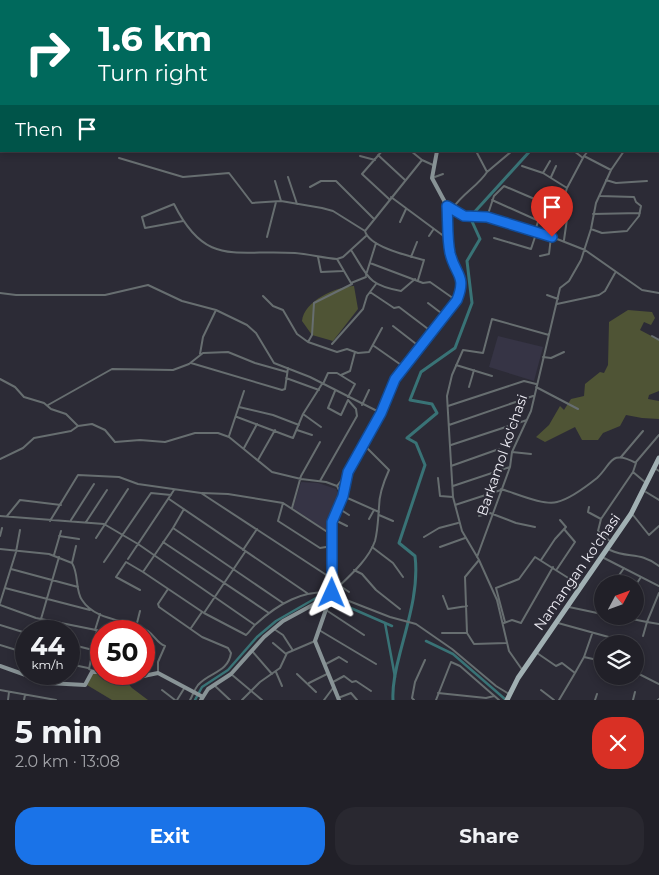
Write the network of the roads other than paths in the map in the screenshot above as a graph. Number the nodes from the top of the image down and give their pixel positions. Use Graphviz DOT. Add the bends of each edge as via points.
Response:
graph roads {
  1 [pos="381,152"];
  2 [pos="412,152"];
  3 [pos="437,152"];
  4 [pos="477,152"];
  5 [pos="511,152"];
  6 [pos="576,152"];
  7 [pos="587,152"];
  8 [pos="623,152"];
  9 [pos="360,156"];
  10 [pos="378,156"];
  11 [pos="584,157"];
  12 [pos="119,158"];
  13 [pos="374,160"];
  14 [pos="422,160"];
  15 [pos="550,161"];
  16 [pos="433,165"];
  17 [pos="522,166"];
  18 [pos="556,166"];
  19 [pos="611,170"];
  20 [pos="487,172"];
  21 [pos="543,173"];
  22 [pos="443,174"];
  23 [pos="288,177"];
  24 [pos="550,177"];
  25 [pos="432,178"];
  26 [pos="405,180"];
  27 [pos="606,180"];
  28 [pos="274,181"];
  29 [pos="647,181"];
  30 [pos="310,187"];
  31 [pos="567,188"];
  32 [pos="600,196"];
  33 [pos="390,198"];
  34 [pos="492,200"];
  35 [pos="281,201"];
  36 [pos="276,202"];
  37 [pos="544,203"];
  38 [pos="297,204"];
  39 [pos="447,206"];
  40 [pos="453,208"];
  41 [pos="406,209"];
  42 [pos="560,212"];
  43 [pos="640,213"];
  44 [pos="593,214"];
  45 [pos="487,217"];
  46 [pos="374,219"];
  47 [pos="567,219"];
  48 [pos="183,221"];
  49 [pos="539,221"];
  50 [pos="400,222"];
  51 [pos="591,229"];
  52 [pos="433,230"];
  53 [pos="365,231"];
  54 [pos="536,231"];
  55 [pos="366,236"];
  56 [pos="429,236"];
  57 [pos="266,237"];
  58 [pos="551,237"];
  59 [pos="494,238"];
  60 [pos="449,240"];
  61 [pos="564,240"];
  62 [pos="417,242"];
  63 [pos="376,243"];
  64 [pos="350,250"];
  65 [pos="585,250"];
  66 [pos="540,256"];
  67 [pos="318,257"];
  68 [pos="411,257"];
  69 [pos="337,259"];
  70 [pos="370,263"];
  71 [pos="343,271"];
  72 [pos="615,272"];
  73 [pos="366,276"];
  74 [pos="416,279"];
  75 [pos="352,284"];
  76 [pos="376,284"];
  77 [pos="370,292"];
  78 [pos="0,293"];
  79 [pos="659,293"];
  80 [pos="262,296"];
  81 [pos="547,296"];
  82 [pos="558,299"];
  83 [pos="457,300"];
  84 [pos="428,303"];
  85 [pos="557,304"];
  86 [pos="216,310"];
  87 [pos="493,315"];
  88 [pos="444,316"];
  89 [pos="492,319"];
  90 [pos="393,326"];
  91 [pos="382,328"];
  92 [pos="432,332"];
  93 [pos="549,335"];
  94 [pos="652,336"];
  95 [pos="659,340"];
  96 [pos="308,342"];
  97 [pos="332,344"];
  98 [pos="374,346"];
  99 [pos="420,347"];
  100 [pos="355,352"];
  101 [pos="564,352"];
  102 [pos="200,354"];
  103 [pos="543,357"];
  104 [pos="190,362"];
  105 [pos="456,365"];
  106 [pos="404,367"];
  107 [pos="288,368"];
  108 [pos="474,370"];
  109 [pos="287,372"];
  110 [pos="341,375"];
  111 [pos="492,376"];
  112 [pos="286,378"];
  113 [pos="0,379"];
  114 [pos="323,384"];
  115 [pos="536,386"];
  116 [pos="469,387"];
  117 [pos="319,390"];
  118 [pos="335,390"];
  119 [pos="369,390"];
  120 [pos="244,391"];
  121 [pos="533,396"];
  122 [pos="348,398"];
  123 [pos="48,405"];
  124 [pos="362,405"];
  125 [pos="448,406"];
  126 [pos="239,407"];
  127 [pos="578,409"];
  128 [pos="381,413"];
  129 [pos="303,414"];
  130 [pos="237,417"];
  131 [pos="527,420"];
  132 [pos="257,424"];
  133 [pos="299,425"];
  134 [pos="449,425"];
  135 [pos="78,426"];
  136 [pos="321,427"];
  137 [pos="276,430"];
  138 [pos="297,430"];
  139 [pos="643,431"];
  140 [pos="312,435"];
  141 [pos="659,435"];
  142 [pos="229,437"];
  143 [pos="320,442"];
  144 [pos="364,445"];
  145 [pos="450,445"];
  146 [pos="244,448"];
  147 [pos="499,449"];
  148 [pos="512,452"];
  149 [pos="532,454"];
  150 [pos="621,457"];
  151 [pos="659,458"];
  152 [pos="0,460"];
  153 [pos="258,460"];
  154 [pos="636,462"];
  155 [pos="659,464"];
  156 [pos="451,466"];
  157 [pos="510,467"];
  158 [pos="658,470"];
  159 [pos="348,472"];
  160 [pos="633,472"];
  161 [pos="438,478"];
  162 [pos="301,479"];
  163 [pos="320,481"];
  164 [pos="94,484"];
  165 [pos="648,484"];
  166 [pos="337,486"];
  167 [pos="452,486"];
  168 [pos="128,489"];
  169 [pos="107,490"];
  170 [pos="174,490"];
  171 [pos="501,490"];
  172 [pos="646,492"];
  173 [pos="201,493"];
  174 [pos="171,495"];
  175 [pos="343,496"];
  176 [pos="453,497"];
  177 [pos="169,499"];
  178 [pos="659,500"];
  179 [pos="282,503"];
  180 [pos="61,505"];
  181 [pos="455,505"];
  182 [pos="338,507"];
  183 [pos="589,507"];
  184 [pos="292,508"];
  185 [pos="184,509"];
  186 [pos="374,510"];
  187 [pos="379,513"];
  188 [pos="492,513"];
  189 [pos="349,515"];
  190 [pos="633,515"];
  191 [pos="0,516"];
  192 [pos="7,516"];
  193 [pos="478,516"];
  194 [pos="333,519"];
  195 [pos="369,519"];
  196 [pos="601,519"];
  197 [pos="560,520"];
  198 [pos="50,521"];
  199 [pos="70,521"];
  200 [pos="393,521"];
  201 [pos="86,522"];
  202 [pos="458,523"];
  203 [pos="104,524"];
  204 [pos="347,526"];
  205 [pos="659,526"];
  206 [pos="535,527"];
  207 [pos="2,528"];
  208 [pos="173,528"];
  209 [pos="257,529"];
  210 [pos="564,529"];
  211 [pos="20,530"];
  212 [pos="61,531"];
  213 [pos="122,534"];
  214 [pos="332,535"];
  215 [pos="0,536"];
  216 [pos="60,536"];
  217 [pos="96,538"];
  218 [pos="424,538"];
  219 [pos="465,538"];
  220 [pos="79,539"];
  221 [pos="163,542"];
  222 [pos="611,543"];
  223 [pos="138,544"];
  224 [pos="76,546"];
  225 [pos="332,546"];
  226 [pos="372,547"];
  227 [pos="440,548"];
  228 [pos="0,549"];
  229 [pos="610,550"];
  230 [pos="16,552"];
  231 [pos="244,552"];
  232 [pos="154,555"];
  233 [pos="54,556"];
  234 [pos="58,557"];
  235 [pos="477,557"];
  236 [pos="604,558"];
  237 [pos="128,559"];
  238 [pos="479,560"];
  239 [pos="541,560"];
  240 [pos="104,562"];
  241 [pos="72,563"];
  242 [pos="659,566"];
  243 [pos="553,567"];
  244 [pos="624,568"];
  245 [pos="11,569"];
  246 [pos="557,569"];
  247 [pos="234,570"];
  248 [pos="354,570"];
  249 [pos="143,572"];
  250 [pos="619,575"];
  251 [pos="637,575"];
  252 [pos="403,577"];
  253 [pos="644,578"];
  254 [pos="332,579"];
  255 [pos="52,580"];
  256 [pos="224,584"];
  257 [pos="339,585"];
  258 [pos="581,586"];
  259 [pos="659,586"];
  260 [pos="78,587"];
  261 [pos="5,588"];
  262 [pos="168,589"];
  263 [pos="140,590"];
  264 [pos="301,590"];
  265 [pos="349,592"];
  266 [pos="307,593"];
  267 [pos="659,593"];
  268 [pos="331,594"];
  269 [pos="301,595"];
  270 [pos="443,596"];
  271 [pos="215,597"];
  272 [pos="46,599"];
  273 [pos="283,603"];
  274 [pos="329,603"];
  275 [pos="0,604"];
  276 [pos="467,606"];
  277 [pos="569,607"];
  278 [pos="400,609"];
  279 [pos="93,610"];
  280 [pos="326,610"];
  281 [pos="140,611"];
  282 [pos="594,611"];
  283 [pos="203,613"];
  284 [pos="100,614"];
  285 [pos="269,614"];
  286 [pos="41,619"];
  287 [pos="98,620"];
  288 [pos="117,620"];
  289 [pos="138,620"];
  290 [pos="644,621"];
  291 [pos="647,622"];
  292 [pos="504,623"];
  293 [pos="558,623"];
  294 [pos="255,624"];
  295 [pos="659,624"];
  296 [pos="0,625"];
  297 [pos="192,628"];
  298 [pos="90,629"];
  299 [pos="274,629"];
  300 [pos="15,630"];
  301 [pos="319,630"];
  302 [pos="442,633"];
  303 [pos="467,633"];
  304 [pos="364,634"];
  305 [pos="592,634"];
  306 [pos="596,635"];
  307 [pos="643,635"];
  308 [pos="155,640"];
  309 [pos="315,641"];
  310 [pos="273,643"];
  311 [pos="506,643"];
  312 [pos="0,645"];
  313 [pos="292,649"];
  314 [pos="15,650"];
  315 [pos="252,651"];
  316 [pos="537,653"];
  317 [pos="286,654"];
  318 [pos="584,657"];
  319 [pos="594,659"];
  320 [pos="425,660"];
  321 [pos="347,662"];
  322 [pos="376,664"];
  323 [pos="324,665"];
  324 [pos="0,666"];
  325 [pos="524,671"];
  326 [pos="276,672"];
  327 [pos="155,673"];
  328 [pos="158,673"];
  329 [pos="575,673"];
  330 [pos="90,674"];
  331 [pos="231,674"];
  332 [pos="272,674"];
  333 [pos="297,674"];
  334 [pos="328,674"];
  335 [pos="644,676"];
  336 [pos="310,683"];
  337 [pos="333,684"];
  338 [pos="659,684"];
  339 [pos="214,685"];
  340 [pos="282,686"];
  341 [pos="185,687"];
  342 [pos="0,690"];
  343 [pos="162,690"];
  344 [pos="540,690"];
  345 [pos="250,691"];
  346 [pos="371,691"];
  347 [pos="9,692"];
  348 [pos="195,692"];
  349 [pos="316,692"];
  350 [pos="635,692"];
  351 [pos="438,693"];
  352 [pos="597,694"];
  353 [pos="25,695"];
  354 [pos="494,696"];
  355 [pos="202,698"];
  356 [pos="510,698"];
  357 [pos="42,699"];
  358 [pos="338,699"];
  359 [pos="8,700"];
  360 [pos="24,700"];
  361 [pos="56,700"];
  362 [pos="176,700"];
  363 [pos="190,700"];
  364 [pos="230,700"];
  365 [pos="242,700"];
  366 [pos="262,700"];
  367 [pos="324,700"];
  368 [pos="357,700"];
  369 [pos="414,700"];
  370 [pos="436,700"];
  371 [pos="499,700"];
  372 [pos="554,700"];
  373 [pos="559,700"];
  374 [pos="595,700"];
  375 [pos="633,700"];
  1 -- 10 [label="street"];
  2 -- 14 [label="street"];
  3 -- 16 [label="main road"];
  4 -- 20 [label="street"];
  5 -- 20 [label="street"];
  6 -- 11 [label="street"];
  7 -- 11 [label="street"];
  8 -- 19 [label="street, Barkamol ko'chasi"];
  9 -- 13 [label="street"];
  10 -- 13 [label="street"];
  10 -- 26 [label="street"];
  11 -- 19 [label="street"];
  11 -- 31 [label="street"];
  12 -- 36 [label="street" via="183,177 229,173 249,202"];
  13 -- 33 [label="street" via="362,174"];
  14 -- 16 [label="street"];
  14 -- 26 [label="street"];
  15 -- 21 [label="street"];
  16 -- 25 [label="main road"];
  17 -- 21 [label="street"];
  18 -- 24 [label="street"];
  19 -- 27 [label="street, Barkamol ko'chasi"];
  20 -- 40 [label="street"];
  21 -- 24 [label="street"];
  22 -- 25 [label="street"];
  23 -- 38 [label="street"];
  24 -- 31 [label="street"];
  25 -- 39 [label="main road"];
  26 -- 33 [label="street"];
  27 -- 29 [label="street" via="616,183"];
  27 -- 32 [label="street, Barkamol ko'chasi"];
  28 -- 35 [label="street"];
  30 -- 46 [label="street" via="322,181 337,181"];
  31 -- 42 [label="street"];
  32 -- 43 [label="street" via="634,197 641,206"];
  32 -- 44 [label="street, Barkamol ko'chasi"];
  33 -- 41 [label="street"];
  33 -- 46 [label="street"];
  34 -- 37 [label="street" via="506,186"];
  34 -- 45 [label="street"];
  34 -- 49 [label="street"];
  35 -- 36 [label="street"];
  35 -- 38 [label="street"];
  36 -- 57 [label="street"];
  37 -- 42 [label="street"];
  37 -- 49 [label="street"];
  38 -- 53 [label="street" via="333,211"];
  39 -- 40 [label="street"];
  39 -- 60 [label="main road"];
  40 -- 45 [label="street" via="467,216"];
  41 -- 50 [label="street"];
  41 -- 52 [label="street"];
  42 -- 58 [label="street"];
  43 -- 44 [label="street"];
  43 -- 51 [label="street" via="627,231 602,233"];
  44 -- 51 [label="street, Barkamol ko'chasi"];
  45 -- 54 [label="street"];
  46 -- 53 [label="street"];
  47 -- 61 [label="street"];
  48 -- 48 [label="street" via="174,204 142,217 145,228"];
  48 -- 67 [label="street" via="200,242 220,251 296,253"];
  49 -- 54 [label="street"];
  51 -- 65 [label="street, Barkamol ko'chasi"];
  52 -- 56 [label="street"];
  52 -- 60 [label="street"];
  53 -- 55 [label="street"];
  54 -- 58 [label="street"];
  54 -- 59 [label="street" via="531,249"];
  55 -- 63 [label="street"];
  55 -- 64 [label="street"];
  58 -- 61 [label="street"];
  58 -- 66 [label="street" via="549,254"];
  60 -- 83 [label="main road" via="453,262 462,280"];
  61 -- 65 [label="street"];
  62 -- 68 [label="street"];
  63 -- 68 [label="street"];
  63 -- 70 [label="street"];
  64 -- 69 [label="street"];
  64 -- 73 [label="street"];
  65 -- 72 [label="street"];
  65 -- 82 [label="street, Barkamol ko'chasi" via="569,281 560,288"];
  67 -- 69 [label="street"];
  67 -- 71 [label="street" via="321,272"];
  68 -- 74 [label="street" via="424,261"];
  69 -- 71 [label="street"];
  70 -- 73 [label="street"];
  70 -- 74 [label="street"];
  71 -- 75 [label="street"];
  72 -- 79 [label="street" via="642,290"];
  72 -- 85 [label="street" via="599,295"];
  73 -- 75 [label="street"];
  73 -- 76 [label="street"];
  74 -- 76 [label="street" via="401,291"];
  74 -- 83 [label="street" via="430,282"];
  75 -- 96 [label="street" via="314,303 312,336"];
  76 -- 77 [label="street"];
  77 -- 92 [label="street" via="394,308 399,307"];
  77 -- 97 [label="street" via="363,308"];
  78 -- 86 [label="street" via="105,295 148,286 182,301"];
  80 -- 96 [label="street" via="283,310 296,334"];
  81 -- 82 [label="street"];
  82 -- 85 [label="street, Barkamol ko'chasi"];
  83 -- 88 [label="main road"];
  84 -- 88 [label="street"];
  85 -- 93 [label="street, Barkamol ko'chasi"];
  86 -- 102 [label="street" via="206,330"];
  86 -- 107 [label="street" via="251,327 270,360"];
  87 -- 89 [label="street"];
  88 -- 92 [label="main road"];
  89 -- 93 [label="street"];
  89 -- 105 [label="street" via="483,353 464,350"];
  90 -- 99 [label="street"];
  91 -- 98 [label="street"];
  92 -- 99 [label="main road"];
  93 -- 103 [label="street, Barkamol ko'chasi"];
  94 -- 95 [label="street"];
  96 -- 100 [label="street" via="336,352 347,349"];
  98 -- 100 [label="street" via="369,352"];
  98 -- 106 [label="street"];
  99 -- 106 [label="main road"];
  100 -- 110 [label="street" via="350,371"];
  101 -- 103 [label="street" via="551,358"];
  102 -- 104 [label="street"];
  102 -- 109 [label="street" via="228,352"];
  103 -- 115 [label="street, Barkamol ko'chasi"];
  104 -- 112 [label="street" via="282,390"];
  104 -- 123 [label="street" via="169,370 112,369"];
  105 -- 108 [label="street"];
  105 -- 125 [label="street" via="448,388"];
  106 -- 128 [label="main road" via="393,383"];
  107 -- 109 [label="street"];
  107 -- 114 [label="street"];
  108 -- 111 [label="street"];
  108 -- 116 [label="street"];
  109 -- 112 [label="street"];
  110 -- 114 [label="street" via="328,373"];
  110 -- 122 [label="street" via="354,384"];
  112 -- 117 [label="street"];
  113 -- 123 [label="street" via="15,387 24,397"];
  114 -- 117 [label="street"];
  114 -- 118 [label="street"];
  115 -- 121 [label="street, Barkamol ko'chasi"];
  115 -- 125 [label="street" via="524,381"];
  115 -- 127 [label="street"];
  117 -- 129 [label="street"];
  118 -- 122 [label="street"];
  118 -- 122 [label="street" via="328,408 341,415"];
  119 -- 124 [label="street"];
  120 -- 126 [label="street"];
  121 -- 131 [label="street, Barkamol ko'chasi"];
  121 -- 134 [label="street"];
  122 -- 124 [label="street"];
  122 -- 163 [label="street" via="357,416"];
  123 -- 135 [label="street" via="66,414"];
  124 -- 128 [label="street"];
  125 -- 134 [label="street"];
  126 -- 130 [label="street"];
  126 -- 133 [label="street" via="265,412"];
  128 -- 144 [label="main road"];
  129 -- 133 [label="street"];
  129 -- 136 [label="street"];
  130 -- 132 [label="street"];
  130 -- 142 [label="street"];
  131 -- 145 [label="street"];
  131 -- 148 [label="street, Barkamol ko'chasi"];
  132 -- 137 [label="street"];
  132 -- 146 [label="street"];
  133 -- 138 [label="street"];
  134 -- 145 [label="street"];
  135 -- 142 [label="street" via="92,424 105,430 115,442 165,442 195,433 218,433"];
  135 -- 152 [label="street" via="70,432 34,438"];
  137 -- 138 [label="street" via="291,439"];
  137 -- 153 [label="street"];
  138 -- 140 [label="street"];
  139 -- 150 [label="street"];
  141 -- 154 [label="street"];
  142 -- 146 [label="street"];
  143 -- 162 [label="street"];
  144 -- 159 [label="main road"];
  144 -- 187 [label="street" via="389,470 384,480"];
  145 -- 156 [label="street"];
  146 -- 153 [label="street"];
  147 -- 156 [label="street"];
  148 -- 149 [label="street"];
  148 -- 157 [label="street, Barkamol ko'chasi"];
  150 -- 154 [label="street"];
  150 -- 171 [label="street" via="611,459 595,479 557,503"];
  151 -- 165 [label="main road, Namangan ko'chasi"];
  153 -- 162 [label="street" via="272,472"];
  154 -- 160 [label="street"];
  155 -- 158 [label="main road, Namangan ko'chasi"];
  156 -- 167 [label="street"];
  157 -- 167 [label="street"];
  157 -- 171 [label="street, Barkamol ko'chasi"];
  158 -- 172 [label="main road, Namangan ko'chasi"];
  159 -- 166 [label="street"];
  159 -- 175 [label="main road"];
  160 -- 165 [label="street"];
  160 -- 196 [label="street"];
  161 -- 176 [label="street" via="440,496"];
  162 -- 163 [label="street"];
  162 -- 184 [label="street"];
  163 -- 166 [label="street"];
  164 -- 199 [label="street"];
  165 -- 222 [label="main road, Namangan ko'chasi"];
  166 -- 182 [label="street" via="341,494"];
  167 -- 176 [label="street"];
  168 -- 203 [label="street"];
  169 -- 201 [label="street"];
  170 -- 173 [label="street"];
  170 -- 174 [label="street"];
  170 -- 180 [label="street" via="138,484 120,477 78,475"];
  171 -- 181 [label="street"];
  171 -- 188 [label="street, Barkamol ko'chasi"];
  172 -- 178 [label="street"];
  172 -- 190 [label="main road, Namangan ko'chasi"];
  173 -- 179 [label="street" via="214,492"];
  173 -- 209 [label="street"];
  174 -- 177 [label="street"];
  174 -- 213 [label="street" via="151,493"];
  175 -- 182 [label="main road"];
  175 -- 186 [label="street"];
  176 -- 181 [label="street"];
  177 -- 185 [label="street"];
  177 -- 223 [label="street"];
  179 -- 184 [label="street"];
  179 -- 225 [label="street" via="278,521 320,548"];
  180 -- 192 [label="street" via="20,500"];
  180 -- 198 [label="street"];
  181 -- 202 [label="street"];
  182 -- 189 [label="street"];
  182 -- 194 [label="main road"];
  183 -- 196 [label="street" via="588,512"];
  184 -- 214 [label="street"];
  185 -- 208 [label="street"];
  185 -- 231 [label="street"];
  186 -- 187 [label="street"];
  186 -- 195 [label="street"];
  187 -- 200 [label="street"];
  187 -- 226 [label="street"];
  188 -- 193 [label="street"];
  188 -- 206 [label="street"];
  188 -- 235 [label="street, Barkamol ko'chasi"];
  190 -- 205 [label="street" via="649,535"];
  190 -- 229 [label="main road, Namangan ko'chasi"];
  191 -- 192 [label="street"];
  192 -- 198 [label="street"];
  194 -- 204 [label="street"];
  194 -- 214 [label="main road"];
  196 -- 222 [label="street" via="598,531"];
  197 -- 210 [label="street" via="566,526"];
  198 -- 199 [label="street"];
  199 -- 201 [label="street"];
  201 -- 203 [label="street"];
  202 -- 218 [label="street" via="439,528"];
  202 -- 219 [label="street"];
  203 -- 213 [label="street"];
  203 -- 217 [label="street"];
  207 -- 215 [label="street"];
  208 -- 221 [label="street"];
  208 -- 247 [label="street"];
  209 -- 231 [label="street"];
  209 -- 254 [label="street"];
  210 -- 239 [label="street"];
  210 -- 246 [label="street" via="575,542"];
  211 -- 230 [label="street"];
  212 -- 216 [label="street"];
  213 -- 223 [label="street"];
  213 -- 240 [label="street"];
  214 -- 225 [label="main road"];
  216 -- 220 [label="street"];
  216 -- 233 [label="street"];
  219 -- 227 [label="street"];
  219 -- 235 [label="street"];
  221 -- 232 [label="street"];
  221 -- 256 [label="street"];
  222 -- 258 [label="main road, Namangan ko'chasi"];
  223 -- 232 [label="street"];
  223 -- 237 [label="street"];
  224 -- 241 [label="street"];
  225 -- 254 [label="main road"];
  226 -- 248 [label="street"];
  226 -- 252 [label="street" via="393,563"];
  228 -- 230 [label="street"];
  229 -- 236 [label="main road, Namangan ko'chasi"];
  229 -- 242 [label="street" via="620,555 645,556"];
  230 -- 233 [label="street"];
  230 -- 245 [label="street"];
  231 -- 247 [label="street"];
  231 -- 264 [label="street"];
  232 -- 249 [label="street"];
  232 -- 271 [label="street"];
  233 -- 234 [label="street"];
  234 -- 241 [label="street"];
  234 -- 255 [label="street"];
  235 -- 238 [label="street"];
  236 -- 244 [label="street"];
  236 -- 277 [label="main road, Namangan ko'chasi"];
  238 -- 276 [label="street" via="465,577"];
  238 -- 292 [label="street"];
  239 -- 243 [label="street"];
  239 -- 292 [label="street" via="535,557 519,579 496,588"];
  241 -- 260 [label="street"];
  243 -- 246 [label="street"];
  243 -- 292 [label="street" via="521,623 512,620"];
  244 -- 250 [label="street"];
  244 -- 251 [label="street"];
  245 -- 255 [label="street"];
  245 -- 261 [label="street"];
  246 -- 258 [label="street"];
  247 -- 256 [label="street"];
  247 -- 273 [label="street"];
  248 -- 257 [label="street"];
  248 -- 278 [label="street"];
  249 -- 262 [label="street"];
  249 -- 263 [label="street" via="126,562 116,577"];
  253 -- 259 [label="street"];
  254 -- 268 [label="main road"];
  255 -- 260 [label="street"];
  255 -- 272 [label="street"];
  256 -- 271 [label="street"];
  256 -- 285 [label="street"];
  257 -- 265 [label="street"];
  257 -- 268 [label="street"];
  258 -- 325 [label="main road, Namangan ko'chasi"];
  260 -- 279 [label="street" via="82,601"];
  261 -- 272 [label="street"];
  261 -- 275 [label="street"];
  262 -- 283 [label="street"];
  262 -- 297 [label="street" via="158,606"];
  264 -- 266 [label="street"];
  264 -- 269 [label="street"];
  266 -- 268 [label="street"];
  266 -- 269 [label="street"];
  267 -- 291 [label="street"];
  268 -- 274 [label="main road"];
  268 -- 356 [label="street" via="416,624 452,649"];
  269 -- 273 [label="street"];
  270 -- 276 [label="street" via="448,609"];
  271 -- 283 [label="street"];
  271 -- 294 [label="street"];
  272 -- 279 [label="street"];
  272 -- 286 [label="street"];
  273 -- 285 [label="street"];
  274 -- 280 [label="main road"];
  274 -- 299 [label="main road" via="316,603"];
  275 -- 286 [label="street"];
  276 -- 303 [label="street"];
  277 -- 282 [label="street"];
  277 -- 293 [label="main road, Namangan ko'chasi"];
  279 -- 284 [label="street"];
  280 -- 301 [label="main road"];
  280 -- 304 [label="street"];
  281 -- 289 [label="street"];
  283 -- 294 [label="street" via="246,635"];
  283 -- 297 [label="street"];
  284 -- 287 [label="street"];
  284 -- 288 [label="street"];
  285 -- 294 [label="street"];
  286 -- 298 [label="street"];
  290 -- 291 [label="street"];
  291 -- 295 [label="street"];
  291 -- 307 [label="street"];
  292 -- 311 [label="street"];
  293 -- 305 [label="street"];
  293 -- 316 [label="main road, Namangan ko'chasi"];
  296 -- 300 [label="street"];
  297 -- 348 [label="street" via="209,641 228,648 231,653 224,667 204,680"];
  299 -- 313 [label="street" via="283,635"];
  299 -- 315 [label="main road"];
  301 -- 309 [label="main road"];
  301 -- 322 [label="street"];
  302 -- 303 [label="street"];
  303 -- 311 [label="street" via="470,633 474,644"];
  305 -- 306 [label="street"];
  305 -- 318 [label="street"];
  308 -- 328 [label="street" via="165,646 158,662"];
  309 -- 313 [label="street"];
  309 -- 323 [label="main road"];
  310 -- 317 [label="street"];
  311 -- 325 [label="street" via="515,663"];
  312 -- 314 [label="street"];
  313 -- 317 [label="street"];
  315 -- 331 [label="main road"];
  315 -- 332 [label="street"];
  316 -- 325 [label="main road, Namangan ko'chasi"];
  316 -- 329 [label="street" via="556,666 562,663"];
  317 -- 326 [label="street"];
  318 -- 319 [label="street"];
  318 -- 329 [label="street"];
  320 -- 369 [label="street" via="415,682"];
  321 -- 323 [label="street" via="339,657"];
  323 -- 334 [label="main road"];
  324 -- 330 [label="main road" via="48,683 85,685"];
  325 -- 356 [label="main road, Namangan ko'chasi"];
  326 -- 332 [label="street"];
  326 -- 340 [label="street"];
  327 -- 328 [label="main road"];
  328 -- 341 [label="main road"];
  329 -- 373 [label="street"];
  331 -- 339 [label="main road"];
  331 -- 345 [label="street"];
  332 -- 345 [label="street"];
  333 -- 336 [label="street"];
  334 -- 336 [label="street"];
  334 -- 337 [label="main road"];
  335 -- 338 [label="street"];
  336 -- 349 [label="street"];
  337 -- 346 [label="street" via="344,676"];
  337 -- 358 [label="main road"];
  337 -- 367 [label="street"];
  339 -- 355 [label="main road"];
  339 -- 364 [label="street"];
  341 -- 348 [label="main road"];
  341 -- 362 [label="street"];
  342 -- 347 [label="street"];
  343 -- 362 [label="street"];
  344 -- 372 [label="street"];
  345 -- 365 [label="street"];
  345 -- 366 [label="street"];
  347 -- 353 [label="street"];
  347 -- 359 [label="street"];
  348 -- 355 [label="main road"];
  348 -- 363 [label="street"];
  350 -- 375 [label="street"];
  351 -- 354 [label="street"];
  351 -- 354 [label="street" via="451,662"];
  351 -- 370 [label="street"];
  352 -- 374 [label="street"];
  353 -- 357 [label="street"];
  353 -- 360 [label="street"];
  354 -- 371 [label="street"];
  357 -- 361 [label="street"];
  358 -- 368 [label="street" via="351,693"];
}
